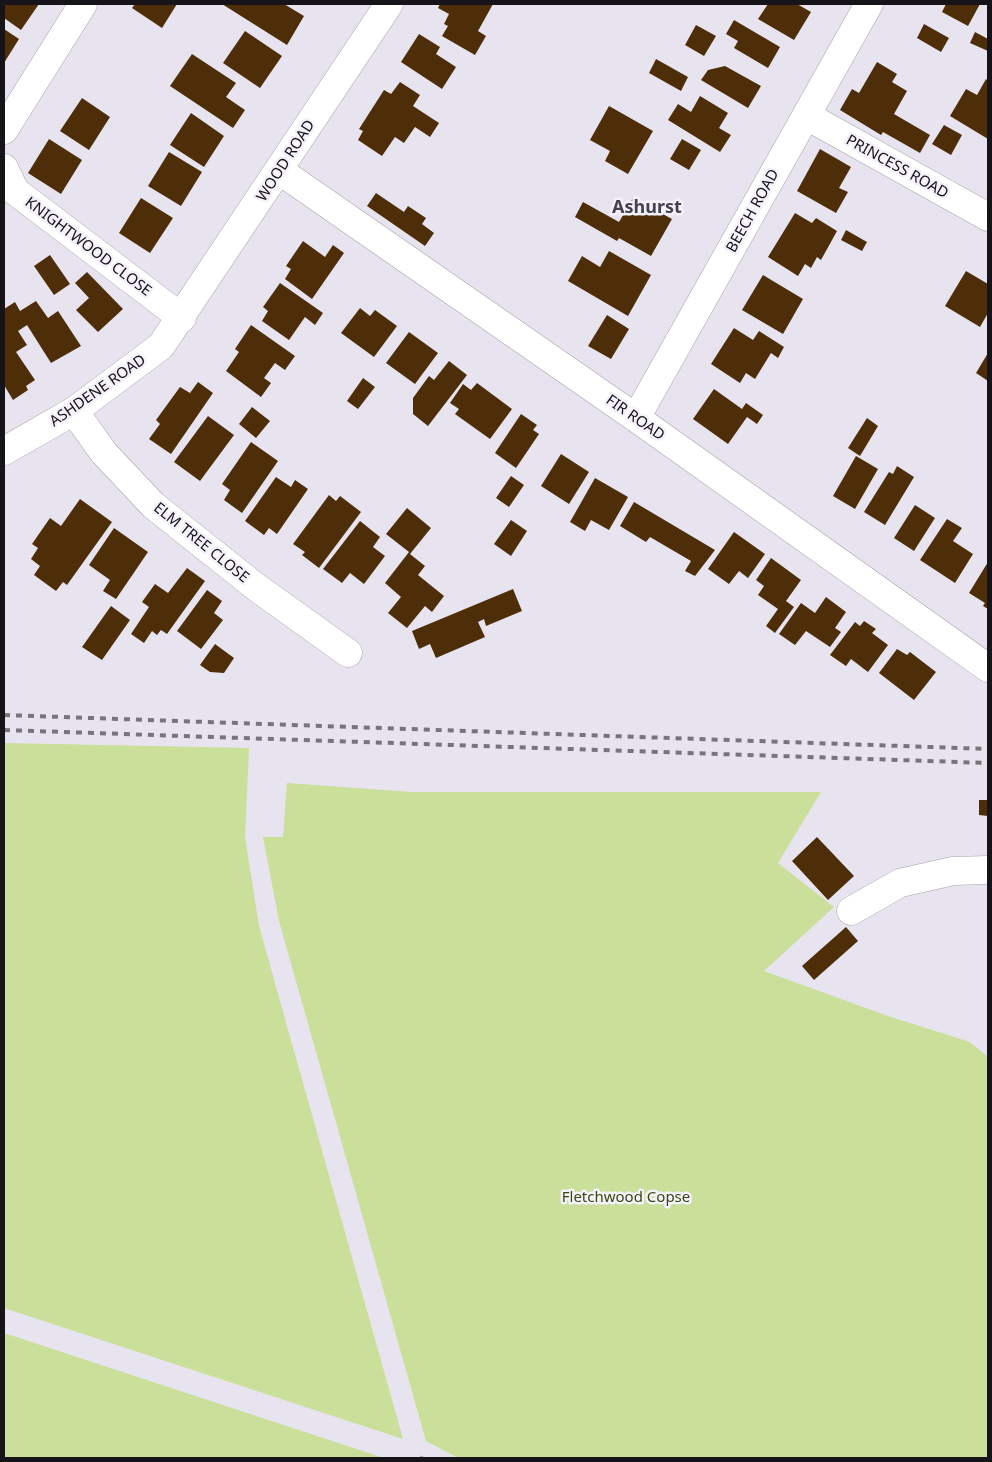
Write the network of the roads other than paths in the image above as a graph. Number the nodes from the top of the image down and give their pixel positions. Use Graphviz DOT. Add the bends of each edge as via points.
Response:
graph roads {
  1 [pos="83,4"];
  2 [pos="389,4"];
  3 [pos="869,4"];
  4 [pos="806,116"];
  5 [pos="4,130"];
  6 [pos="4,168"];
  7 [pos="280,171"];
  8 [pos="988,217"];
  9 [pos="182,318"];
  10 [pos="74,411"];
  11 [pos="636,418"];
  12 [pos="4,451"];
  13 [pos="348,653"];
  14 [pos="988,668"];
  15 [pos="988,870"];
  16 [pos="852,912"];
  1 -- 5 [label="street"];
  2 -- 7 [label="street, WOOD ROAD"];
  3 -- 4 [label="street, BEECH ROAD"];
  4 -- 8 [label="street, PRINCESS ROAD"];
  4 -- 11 [label="street, BEECH ROAD"];
  6 -- 9 [label="street, KNIGHTWOOD CLOSE" via="15,191"];
  7 -- 9 [label="street, WOOD ROAD"];
  7 -- 11 [label="street, FIR ROAD"];
  9 -- 10 [label="street, ASHDENE ROAD" via="162,346"];
  10 -- 12 [label="street, ASHDENE ROAD"];
  10 -- 13 [label="street, ELM TREE CLOSE" via="104,453 153,505 256,587"];
  11 -- 14 [label="street, FIR ROAD"];
  15 -- 16 [label="street" via="953,871 900,883"];
}
